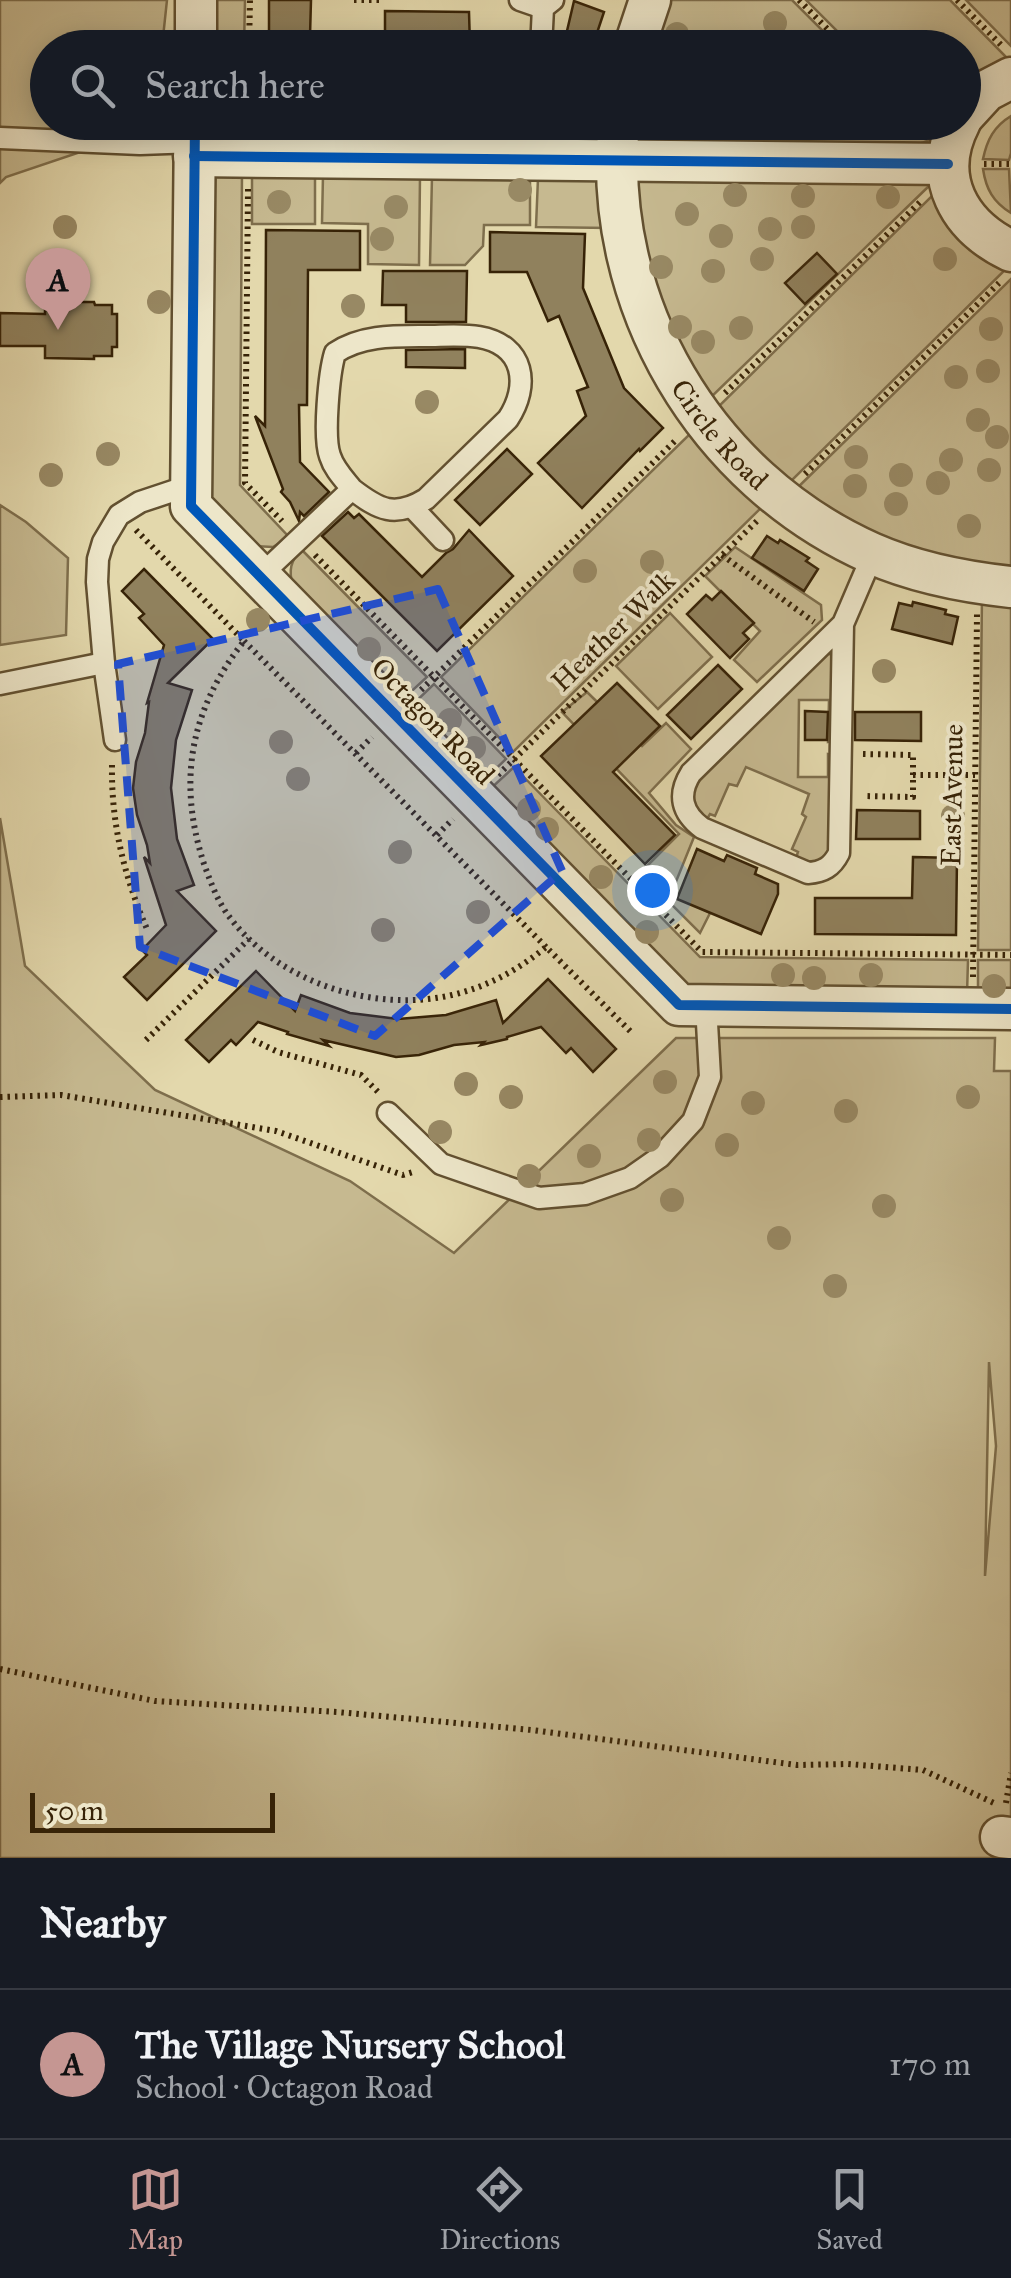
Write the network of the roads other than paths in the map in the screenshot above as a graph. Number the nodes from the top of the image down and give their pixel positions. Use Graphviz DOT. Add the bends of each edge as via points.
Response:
graph roads {
  1 [pos="196,0"];
  2 [pos="520,0"];
  3 [pos="650,0"];
  4 [pos="548,4"];
  5 [pos="196,30"];
  6 [pos="544,30"];
  7 [pos="640,30"];
  8 [pos="1011,78"];
  9 [pos="981,96"];
  10 [pos="0,138"];
  11 [pos="30,139"];
  12 [pos="47,140"];
  13 [pos="195,140"];
  14 [pos="952,140"];
  15 [pos="539,141"];
  16 [pos="618,142"];
  17 [pos="948,168"];
  18 [pos="1011,251"];
  19 [pos="191,485"];
  20 [pos="352,489"];
  21 [pos="412,508"];
  22 [pos="444,540"];
  23 [pos="872,554"];
  24 [pos="260,576"];
  25 [pos="994,584"];
  26 [pos="837,629"];
  27 [pos="104,663"];
  28 [pos="0,684"];
  29 [pos="115,740"];
  30 [pos="706,1005"];
  31 [pos="992,1008"];
  32 [pos="388,1113"];
  1 -- 5 [label="street"];
  2 -- 4 [label="lane"];
  3 -- 7 [label="street"];
  4 -- 6 [label="lane"];
  8 -- 9 [label="street"];
  10 -- 11 [label="lane"];
  12 -- 13 [label="lane"];
  13 -- 15 [label="street" via="248,157"];
  13 -- 19 [label="street, Octagon Road"];
  14 -- 17 [label="street"];
  15 -- 16 [label="street"];
  16 -- 17 [label="street"];
  16 -- 23 [label="street, Circle Road" via="621,232 666,362 740,463 780,498"];
  17 -- 18 [label="street" via="965,217"];
  19 -- 24 [label="street, Octagon Road" via="191,506"];
  19 -- 27 [label="lane" via="140,502 120,515 103,542 98,560"];
  20 -- 21 [label="lane" via="382,509"];
  20 -- 21 [label="lane" via="327,444 335,352 356,341 405,336 492,341 516,358 522,389 517,405"];
  20 -- 24 [label="lane"];
  21 -- 22 [label="lane"];
  23 -- 25 [label="street, Circle Road"];
  23 -- 26 [label="lane"];
  24 -- 30 [label="street, Octagon Road" via="679,1005"];
  26 -- 26 [label="lane" via="691,773 682,793 690,819 702,828 808,872 828,868 840,853"];
  27 -- 28 [label="lane"];
  27 -- 29 [label="lane"];
  30 -- 31 [label="street, Octagon Road"];
  30 -- 32 [label="lane" via="710,1077 694,1121 660,1158 630,1178 585,1194 539,1198 441,1164"];
}
